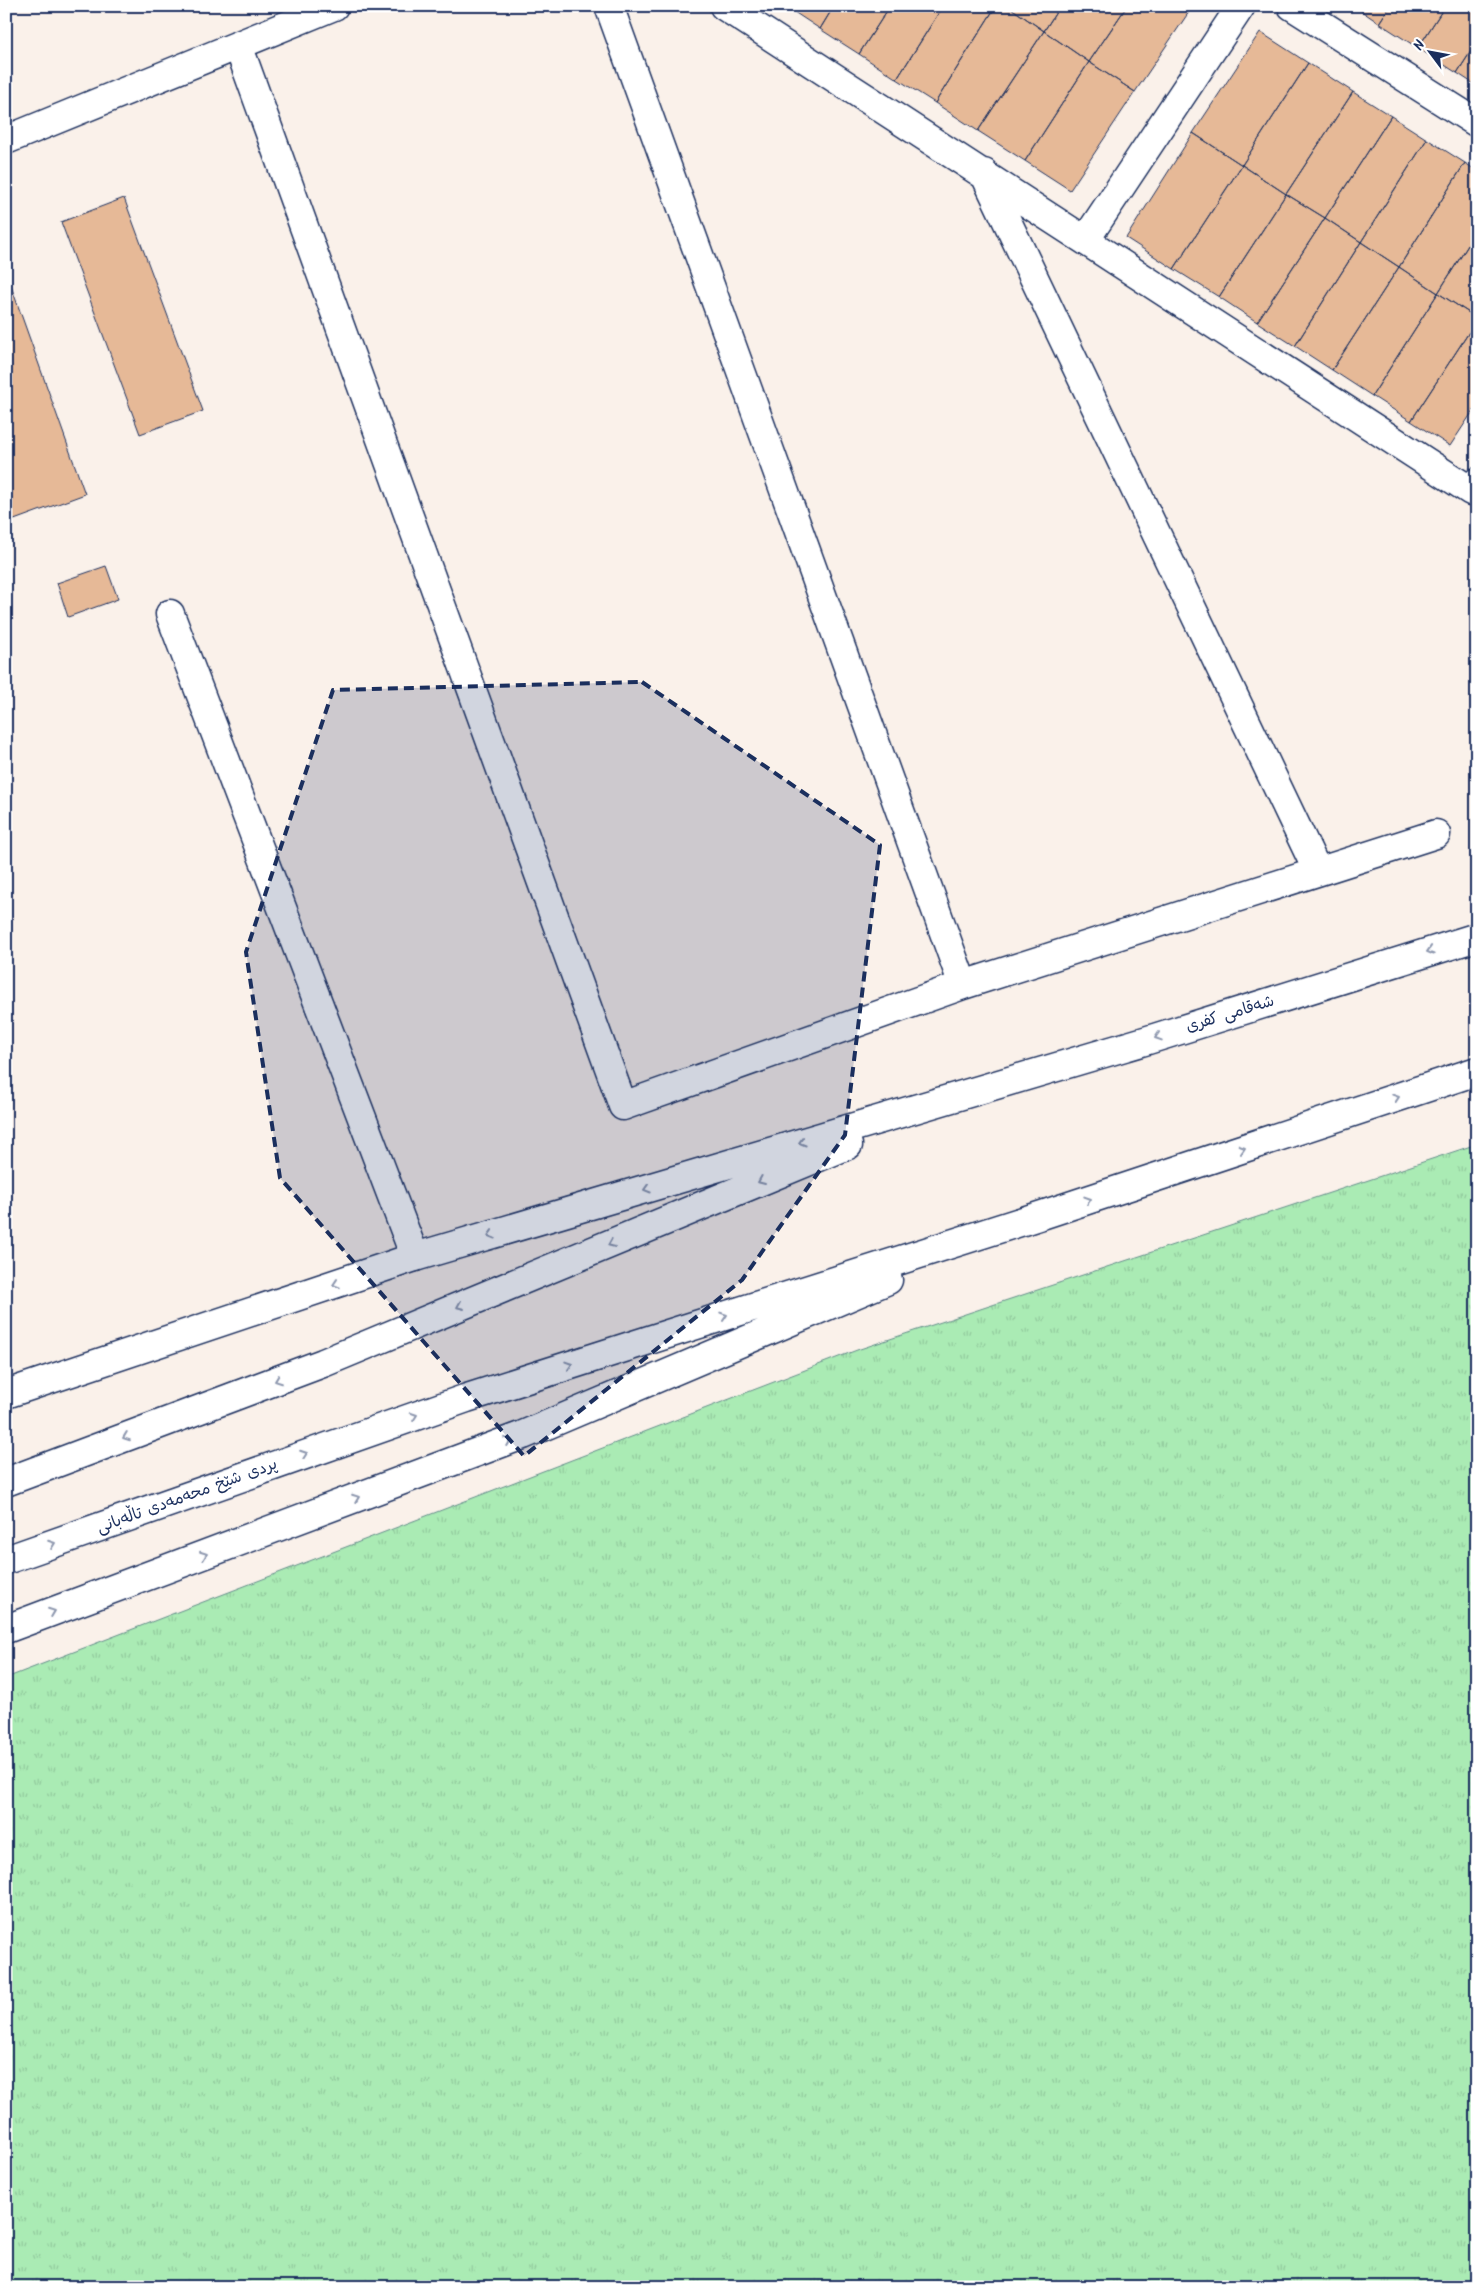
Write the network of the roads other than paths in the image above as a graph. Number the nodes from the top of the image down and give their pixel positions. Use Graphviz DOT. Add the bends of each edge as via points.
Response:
graph roads {
  1 [pos="334,6"];
  2 [pos="609,6"];
  3 [pos="724,6"];
  4 [pos="1241,6"];
  5 [pos="1292,6"];
  6 [pos="238,44"];
  7 [pos="1477,123"];
  8 [pos="6,140"];
  9 [pos="984,173"];
  10 [pos="1086,239"];
  11 [pos="1477,482"];
  12 [pos="170,614"];
  13 [pos="1436,834"];
  14 [pos="1317,870"];
  15 [pos="1477,937"];
  16 [pos="963,985"];
  17 [pos="1477,1071"];
  18 [pos="983,1088"];
  19 [pos="1042,1216"];
  20 [pos="415,1257"];
  21 [pos="6,1394"];
  22 [pos="6,1482"];
  23 [pos="6,1560"];
  24 [pos="6,1629"];
  1 -- 6 [label="main road"];
  2 -- 16 [label="main road"];
  3 -- 9 [label="main road"];
  4 -- 10 [label="main road"];
  5 -- 7 [label="main road"];
  6 -- 8 [label="main road"];
  6 -- 16 [label="main road" via="624,1106"];
  9 -- 10 [label="main road"];
  9 -- 14 [label="main road"];
  10 -- 11 [label="main road" via="1471,491"];
  12 -- 20 [label="main road"];
  13 -- 14 [label="main road"];
  14 -- 16 [label="main road"];
  15 -- 18 [label="main road, شەقامی کفری, one-way"];
  19 -- 17 [label="main road, one-way"];
  18 -- 20 [label="main road, one-way"];
  18 -- 22 [label="main road, one-way" via="323,1363"];
  23 -- 19 [label="main road, پردی شێخ محەمەدی تاڵەبانی, one-way" via="467,1398"];
  24 -- 19 [label="main road, one-way" via="523,1436"];
  20 -- 21 [label="main road, one-way"];
}
